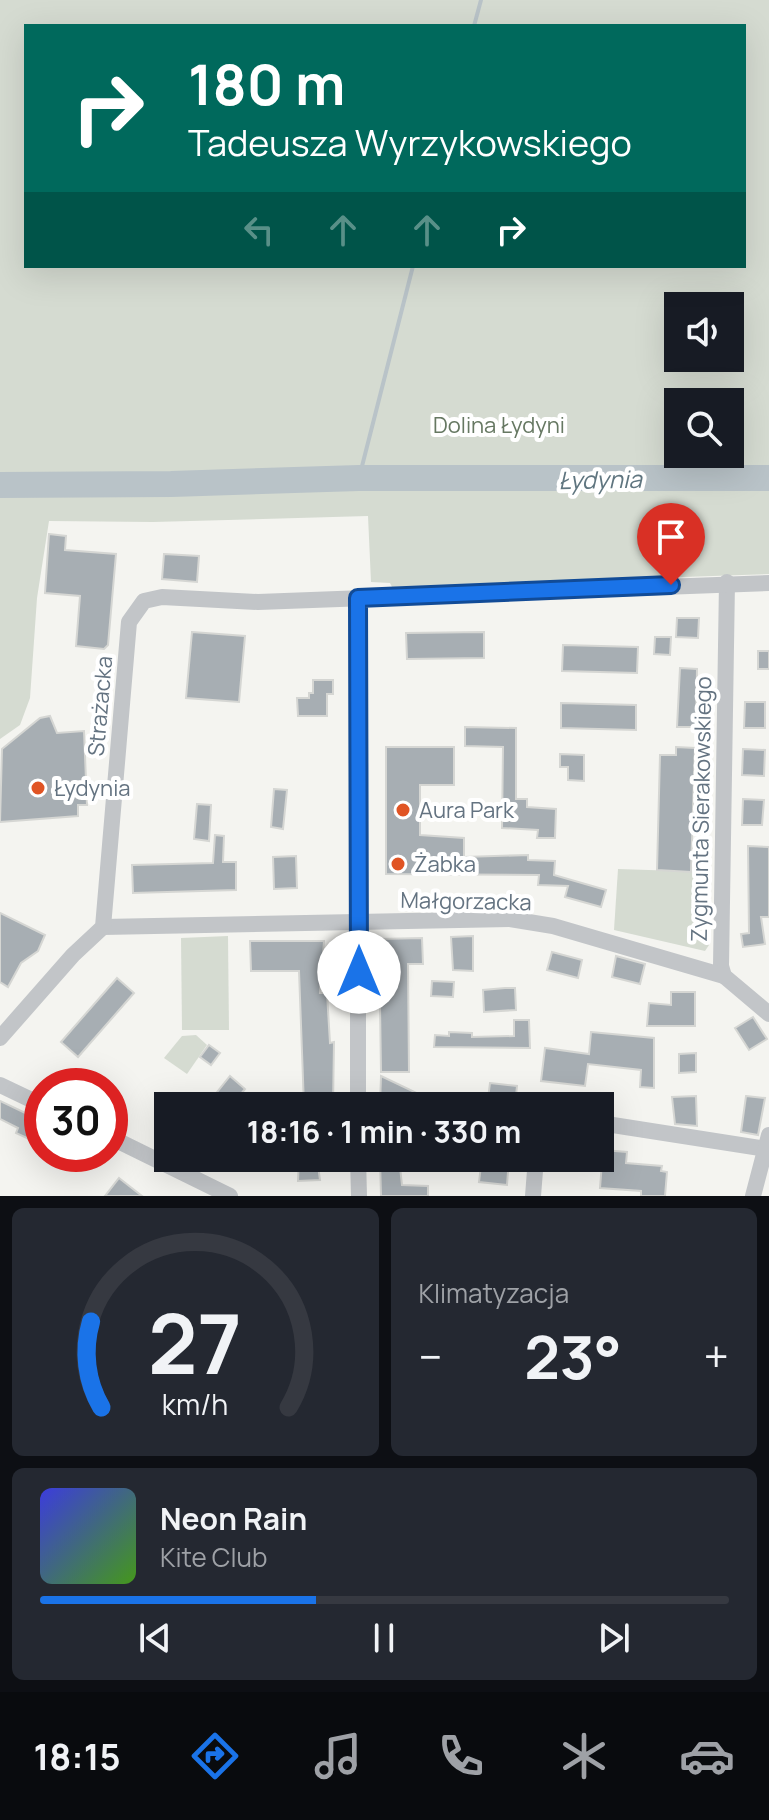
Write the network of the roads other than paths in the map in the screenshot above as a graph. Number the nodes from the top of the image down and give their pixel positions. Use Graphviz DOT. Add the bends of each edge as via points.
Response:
graph roads {
  1 [pos="727,582"];
  2 [pos="769,583"];
  3 [pos="358,598"];
  4 [pos="359,921"];
  5 [pos="103,927"];
  6 [pos="724,976"];
  7 [pos="769,1014"];
  8 [pos="0,1038"];
  9 [pos="0,1085"];
  10 [pos="358,1092"];
  11 [pos="24,1096"];
  12 [pos="614,1125"];
  13 [pos="767,1142"];
  14 [pos="128,1146"];
  15 [pos="358,1172"];
  16 [pos="535,1172"];
  17 [pos="754,1190"];
  18 [pos="230,1196"];
  19 [pos="359,1196"];
  20 [pos="533,1196"];
  1 -- 2 [label="street"];
  1 -- 3 [label="street"];
  1 -- 6 [label="street, Zygmunta Sierakowskiego" via="720,936"];
  3 -- 4 [label="street"];
  3 -- 5 [label="street, Strażacka" via="144,601 129,622"];
  4 -- 5 [label="street, Małgorzacka"];
  4 -- 6 [label="street, Małgorzacka" via="510,919 553,926"];
  4 -- 10 [label="street"];
  5 -- 8 [label="street"];
  6 -- 7 [label="street"];
  9 -- 11 [label="street"];
  12 -- 13 [label="street"];
  13 -- 17 [label="street"];
  14 -- 18 [label="street"];
  15 -- 19 [label="street"];
  16 -- 20 [label="street"];
}
